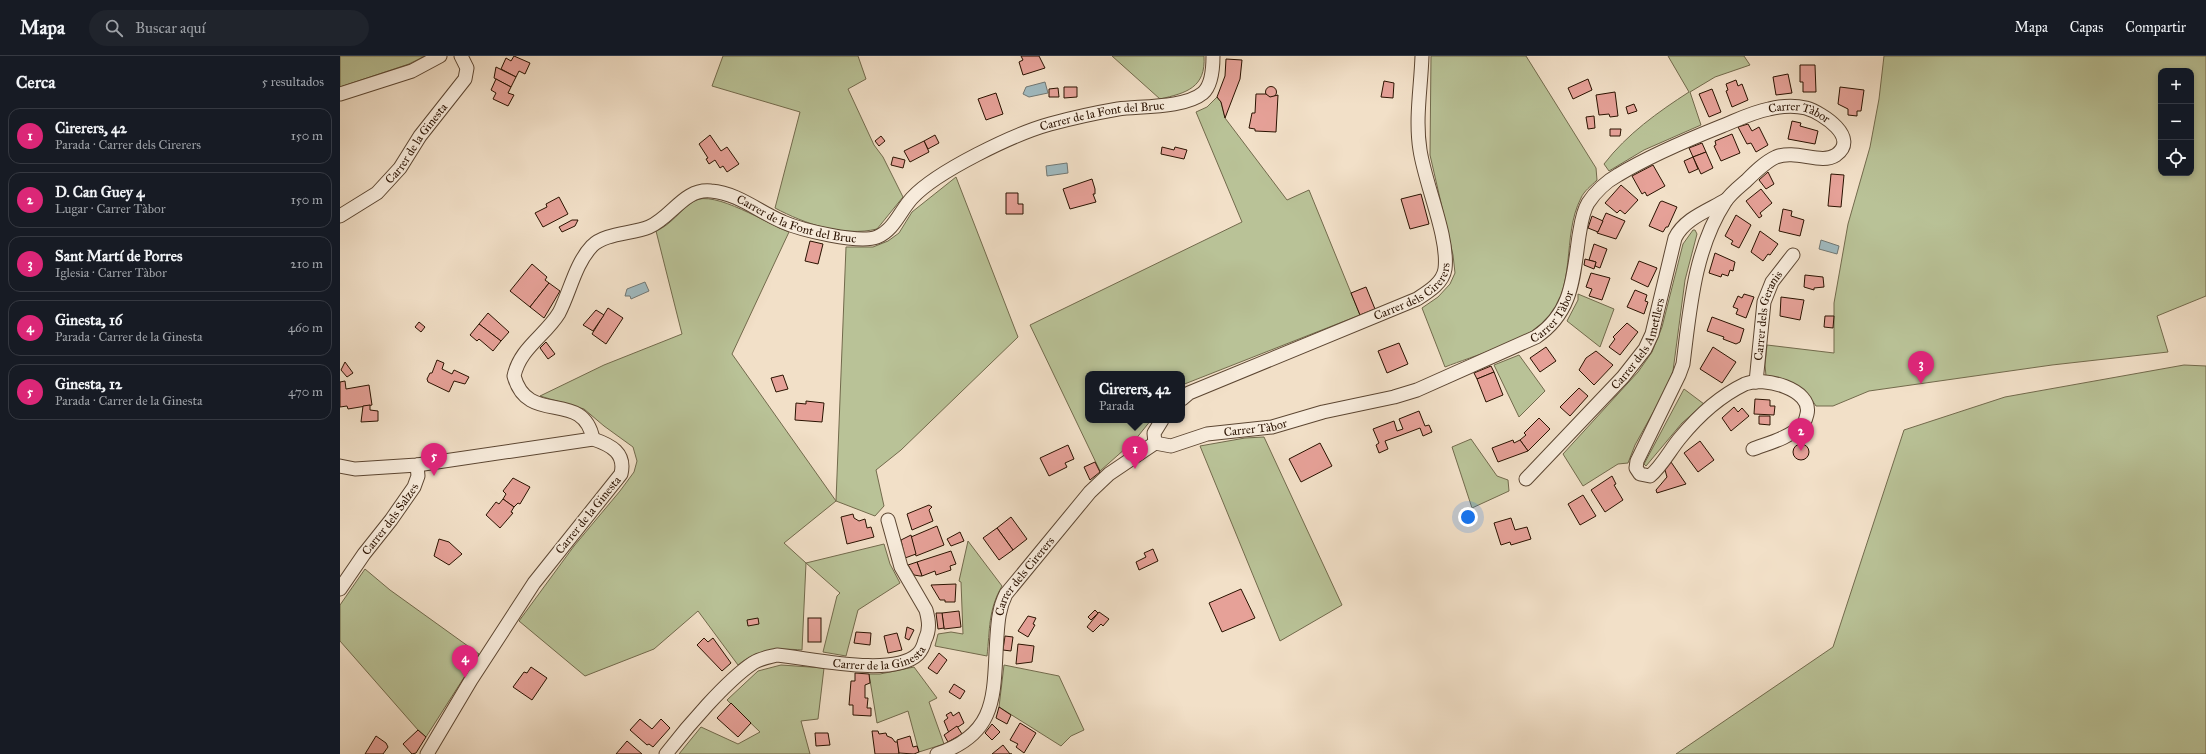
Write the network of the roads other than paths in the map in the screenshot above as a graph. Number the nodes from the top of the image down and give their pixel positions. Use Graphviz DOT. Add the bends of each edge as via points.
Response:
graph roads {
  1 [pos="440,56"];
  2 [pos="461,56"];
  3 [pos="1213,56"];
  4 [pos="1422,56"];
  5 [pos="340,94"];
  6 [pos="1726,200"];
  7 [pos="340,216"];
  8 [pos="1793,255"];
  9 [pos="1756,382"];
  10 [pos="1185,396"];
  11 [pos="1160,423"];
  12 [pos="593,439"];
  13 [pos="1155,443"];
  14 [pos="1753,449"];
  15 [pos="417,465"];
  16 [pos="340,466"];
  17 [pos="1526,479"];
  18 [pos="888,520"];
  19 [pos="340,589"];
  20 [pos="427,754"];
  21 [pos="666,754"];
  22 [pos="937,754"];
  1 -- 5 [label="street" via="412,71"];
  2 -- 7 [label="street, Carrer de la Ginesta" via="467,68 465,79 420,136 400,168 377,192"];
  3 -- 12 [label="street, Carrer de la Font del Bruc" via="1213,71 1204,92 1183,102 1083,115 1011,138 947,172 932,183 912,198 890,228 876,237 838,236 814,231 784,222 726,193 709,190 695,192 650,227 593,245 584,258 559,312 548,328 521,355 514,376 522,393 538,404 572,411 584,417 591,428"];
  4 -- 10 [label="street, Carrer dels Cirerers" via="1420,149 1446,254 1444,271 1435,287 1417,299"];
  6 -- 9 [label="street, Carrer Tàbor" via="1706,240 1699,262 1680,375 1637,461 1638,472 1650,476 1681,437 1709,409 1735,390"];
  6 -- 13 [label="street, Carrer Tàbor" via="1774,158 1792,154 1827,159 1833,157 1842,149 1844,143 1839,130 1829,120 1807,108 1787,106 1768,109 1692,138 1617,175 1595,194 1584,212 1576,268 1565,305 1552,325 1526,342 1417,390 1394,397 1323,412 1272,427 1207,434 1171,446"];
  6 -- 17 [label="street, Carrer dels Ametllers" via="1679,230 1652,334 1645,349 1623,377"];
  8 -- 9 [label="street, Carrer dels Geranis" via="1772,282 1764,302"];
  9 -- 14 [label="street, Carrer Tàbor" via="1775,384 1793,390 1805,400 1808,410 1802,425 1782,438"];
  11 -- 13 [label="street" via="1154,433"];
  12 -- 15 [label="street"];
  12 -- 20 [label="street, Carrer de la Ginesta" via="617,450 622,461 621,474 534,583"];
  13 -- 22 [label="street, Carrer dels Cirerers" via="1110,474 1090,492 1006,594 999,611 994,688 986,718 969,738"];
  15 -- 16 [label="street" via="355,469"];
  15 -- 19 [label="street, Carrer dels Salzes" via="418,476 414,487"];
  18 -- 21 [label="street, Carrer de la Ginesta" via="901,567 928,618 928,635 918,654 895,664 874,666 777,655 761,659 748,667 724,690"];
}
